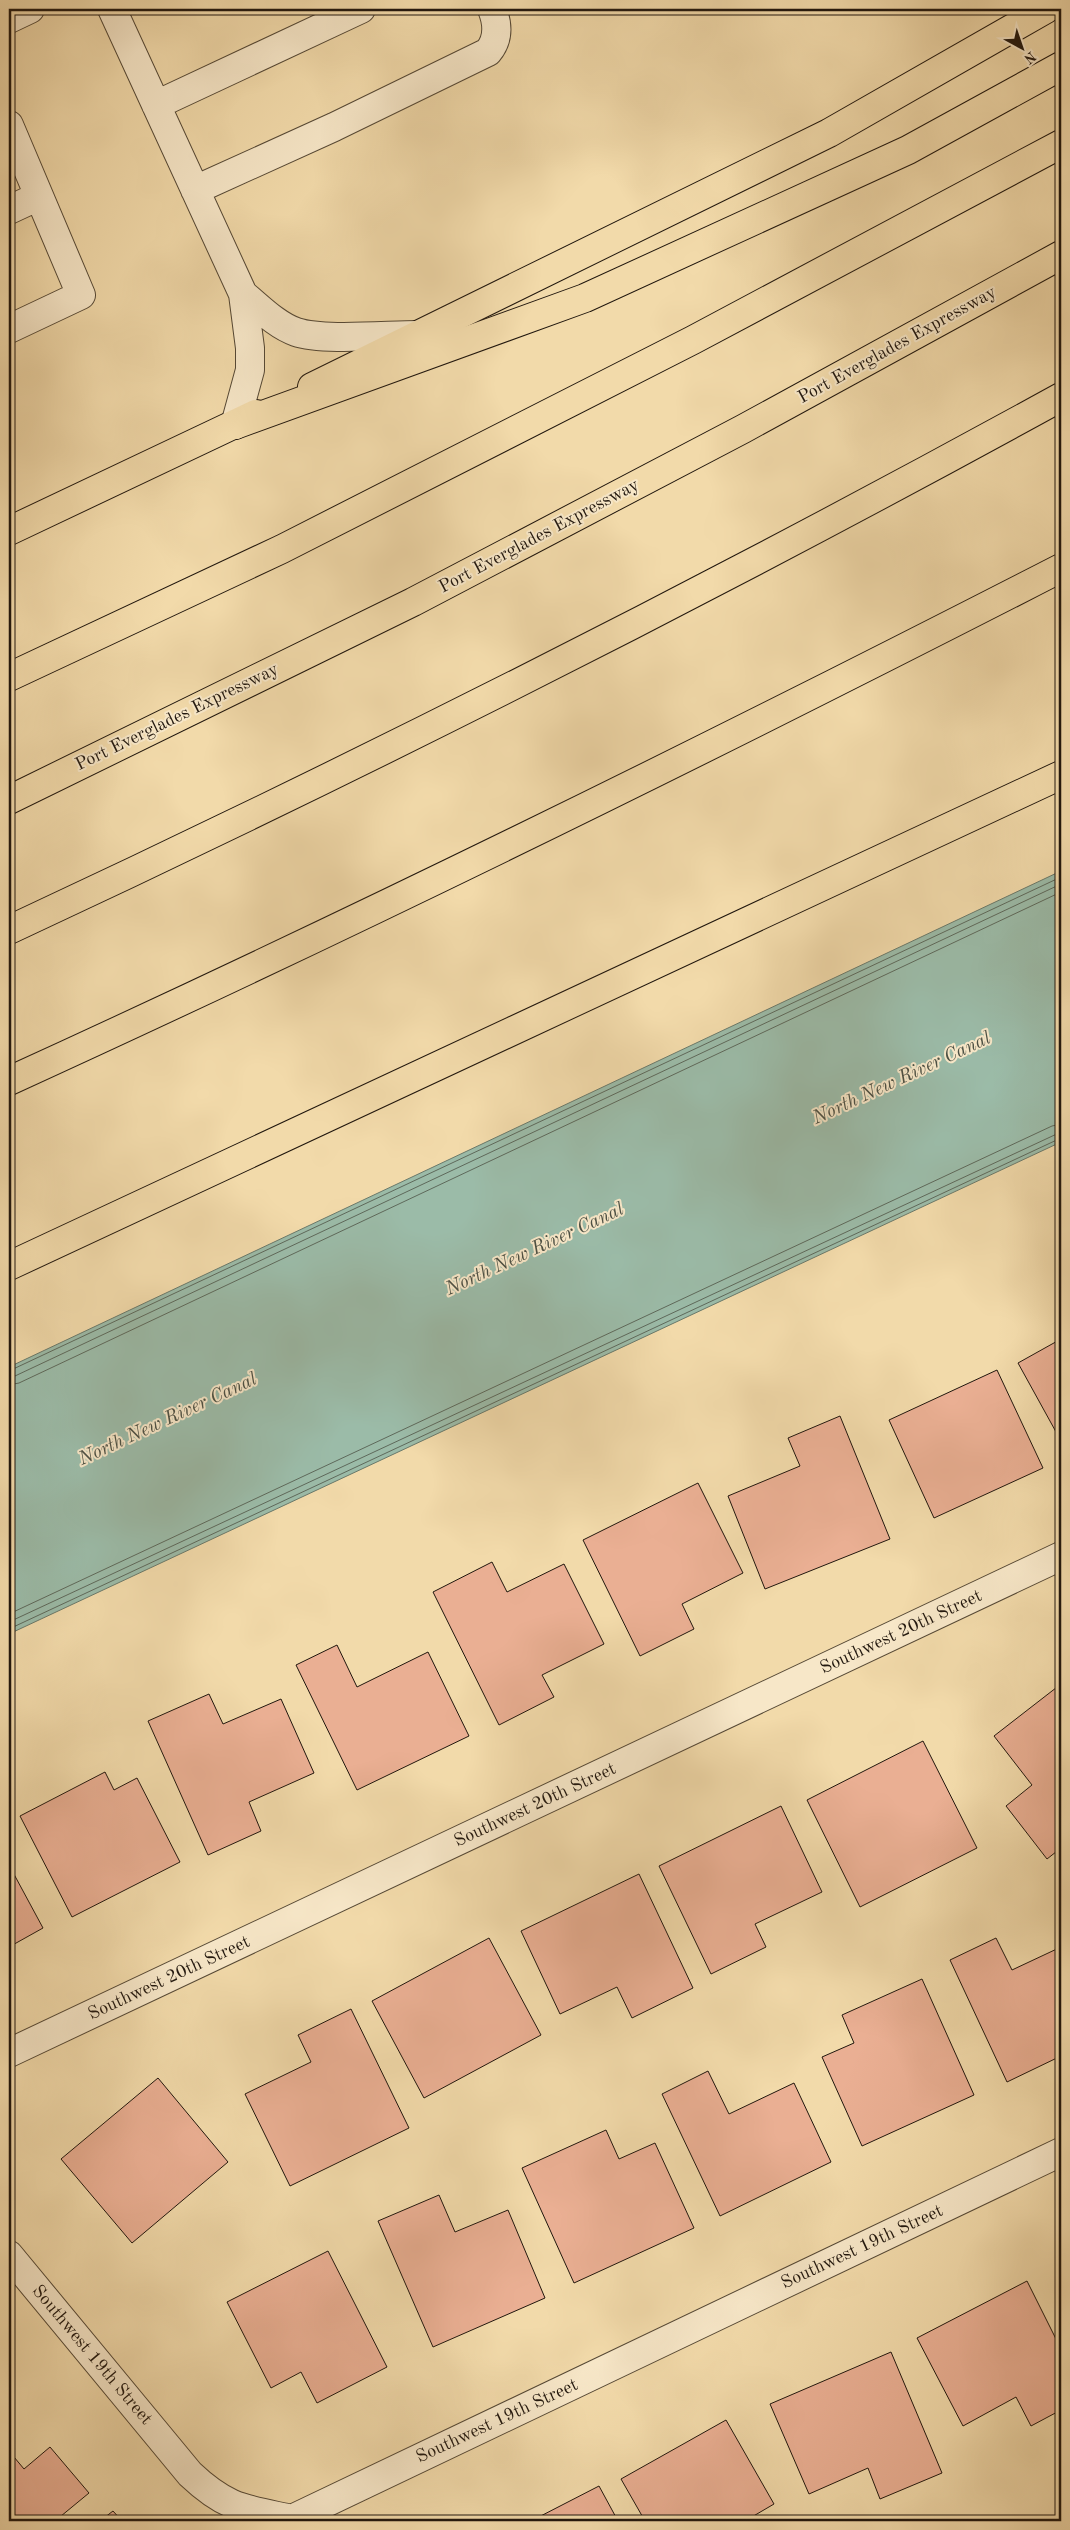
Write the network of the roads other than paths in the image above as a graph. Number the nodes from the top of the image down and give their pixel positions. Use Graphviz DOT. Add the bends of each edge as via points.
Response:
graph roads {
  1 [pos="30,9"];
  2 [pos="112,9"];
  3 [pos="361,9"];
  4 [pos="492,9"];
  5 [pos="1046,9"];
  6 [pos="9,19"];
  7 [pos="1061,66"];
  8 [pos="156,105"];
  9 [pos="9,124"];
  10 [pos="1061,144"];
  11 [pos="195,190"];
  12 [pos="39,196"];
  13 [pos="9,210"];
  14 [pos="1061,255"];
  15 [pos="243,294"];
  16 [pos="9,329"];
  17 [pos="417,335"];
  18 [pos="1061,397"];
  19 [pos="235,424"];
  20 [pos="9,531"];
  21 [pos="1061,568"];
  22 [pos="9,677"];
  23 [pos="1061,775"];
  24 [pos="9,800"];
  25 [pos="9,930"];
  26 [pos="9,1081"];
  27 [pos="9,1266"];
  28 [pos="1061,1556"];
  29 [pos="9,2053"];
  30 [pos="1061,2152"];
  31 [pos="9,2255"];
  1 -- 6 [label="street"];
  2 -- 8 [label="street"];
  3 -- 8 [label="street"];
  4 -- 11 [label="street" via="497,30 495,44 488,52"];
  5 -- 17 [label="main road" via="829,133"];
  7 -- 19 [label="main road" via="908,150 585,298"];
  8 -- 11 [label="street"];
  9 -- 12 [label="street"];
  10 -- 22 [label="main road" via="693,340 282,550"];
  11 -- 15 [label="street"];
  12 -- 13 [label="street"];
  12 -- 16 [label="street" via="81,295"];
  14 -- 24 [label="main road, Port Everglades Expressway" via="743,429 422,598"];
  15 -- 17 [label="street" via="277,322 297,333 317,336"];
  15 -- 19 [label="street" via="250,370"];
  17 -- 19 [label="main road"];
  18 -- 25 [label="main road" via="847,515 464,711"];
  19 -- 20 [label="main road"];
  21 -- 26 [label="main road" via="410,892"];
  23 -- 27 [label="main road"];
  28 -- 29 [label="street, Southwest 20th Street"];
  30 -- 31 [label="street, Southwest 19th Street" via="292,2519 236,2507 210,2493 190,2474"];
}
